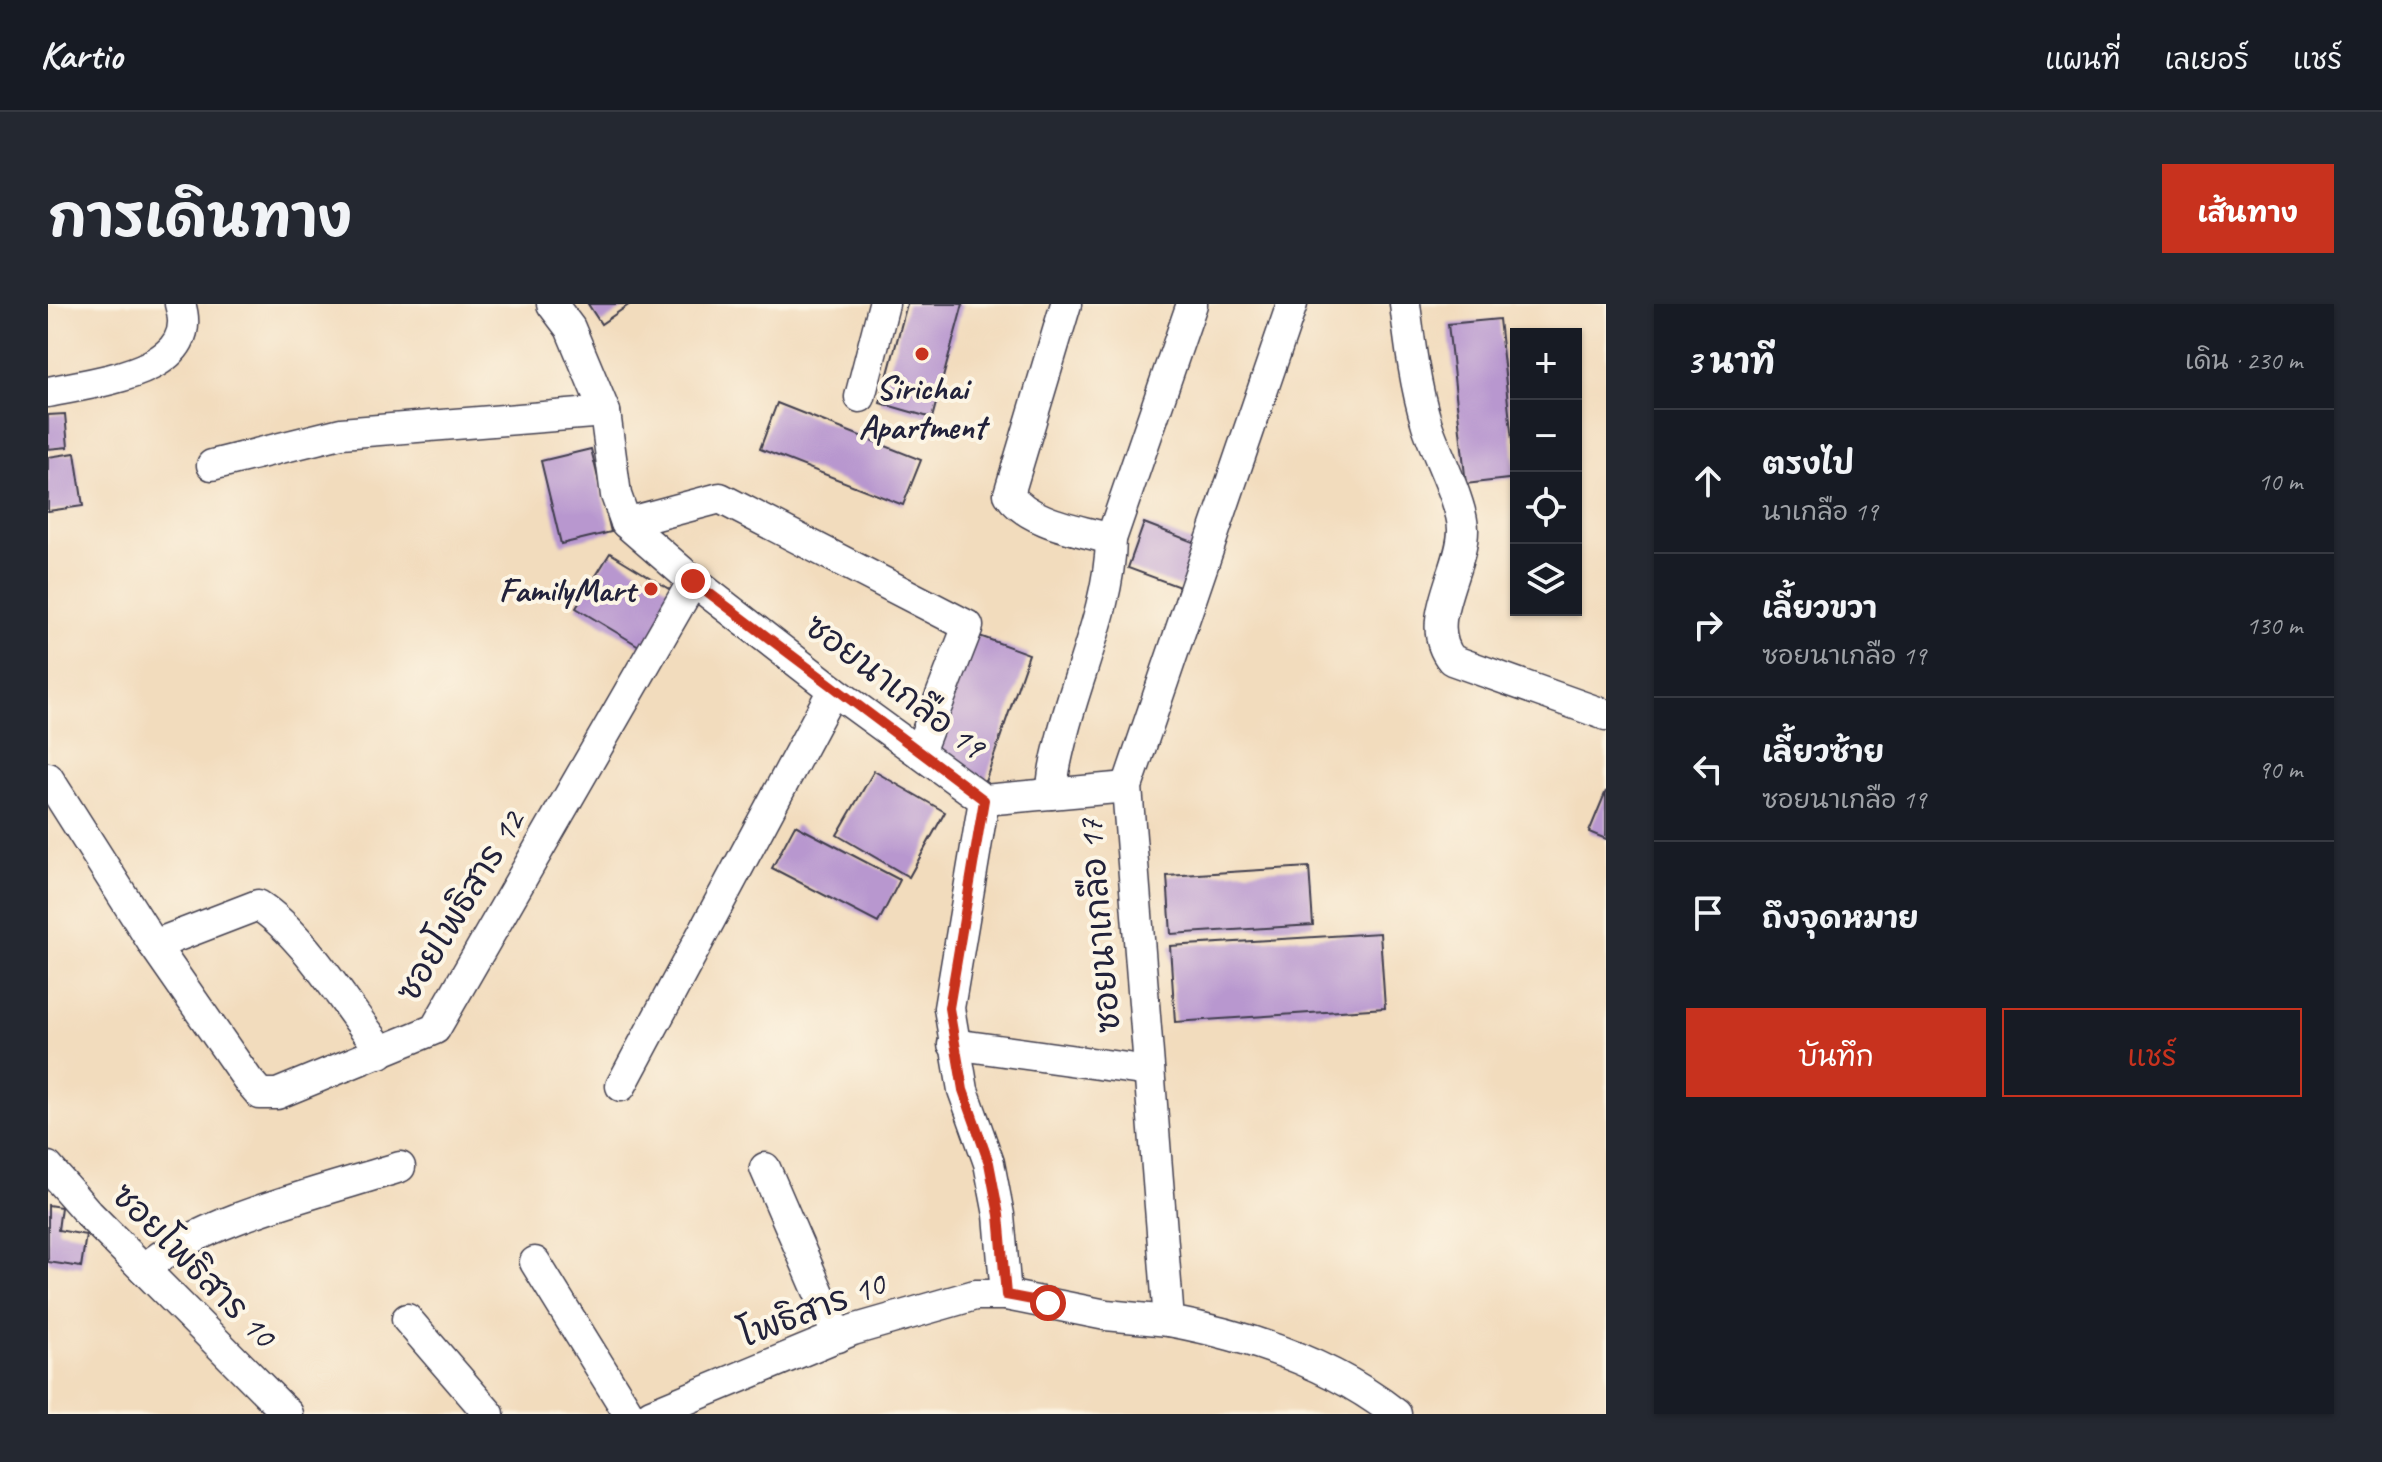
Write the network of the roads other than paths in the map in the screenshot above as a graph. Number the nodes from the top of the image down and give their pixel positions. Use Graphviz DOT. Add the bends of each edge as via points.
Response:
graph roads {
  1 [pos="180,304"];
  2 [pos="552,304"];
  3 [pos="884,304"];
  4 [pos="1066,304"];
  5 [pos="1192,304"];
  6 [pos="1292,304"];
  7 [pos="1405,304"];
  8 [pos="48,392"];
  9 [pos="860,397"];
  10 [pos="605,412"];
  11 [pos="212,465"];
  12 [pos="626,523"];
  13 [pos="1111,539"];
  14 [pos="693,581"];
  15 [pos="833,690"];
  16 [pos="1606,715"];
  17 [pos="919,752"];
  18 [pos="48,778"];
  19 [pos="1127,787"];
  20 [pos="1052,794"];
  21 [pos="984,800"];
  22 [pos="154,945"];
  23 [pos="953,1044"];
  24 [pos="380,1053"];
  25 [pos="1149,1071"];
  26 [pos="621,1086"];
  27 [pos="48,1167"];
  28 [pos="400,1167"];
  29 [pos="765,1168"];
  30 [pos="535,1262"];
  31 [pos="144,1269"];
  32 [pos="1006,1295"];
  33 [pos="407,1319"];
  34 [pos="1169,1321"];
  35 [pos="838,1337"];
  36 [pos="288,1414"];
  37 [pos="489,1414"];
  38 [pos="629,1414"];
  39 [pos="651,1414"];
  40 [pos="1396,1414"];
  1 -- 8 [label="street" via="179,343 165,359"];
  2 -- 10 [label="street" via="570,328"];
  3 -- 9 [label="street"];
  4 -- 13 [label="street" via="1009,494 1017,506 1055,523"];
  5 -- 13 [label="street"];
  6 -- 19 [label="street, ซอยนาเกลือ 17"];
  7 -- 16 [label="street" via="1427,423 1463,526 1440,629 1443,650 1452,660"];
  10 -- 11 [label="street" via="341,433"];
  10 -- 12 [label="street" via="616,495"];
  12 -- 14 [label="street, ซอยนาเกลือ 19"];
  12 -- 17 [label="street" via="720,498 968,626"];
  13 -- 20 [label="street" via="1111,566 1069,709"];
  14 -- 15 [label="street, ซอยนาเกลือ 19"];
  14 -- 24 [label="street, ซอยโพธิสาร 12" via="435,1029"];
  15 -- 17 [label="street, ซอยนาเกลือ 19"];
  15 -- 26 [label="street"];
  17 -- 21 [label="street, ซอยนาเกลือ 19"];
  18 -- 22 [label="street, ซอยโพธิสาร 12"];
  19 -- 20 [label="street"];
  19 -- 25 [label="street, ซอยนาเกลือ 17"];
  20 -- 21 [label="street"];
  21 -- 23 [label="street, ซอยนาเกลือ 19" via="949,1008"];
  22 -- 24 [label="street" via="258,905 300,946"];
  22 -- 24 [label="street, ซอยโพธิสาร 12" via="260,1094 277,1094"];
  23 -- 25 [label="street"];
  23 -- 32 [label="street, ซอยนาเกลือ 19" via="989,1163"];
  25 -- 34 [label="street, ซอยนาเกลือ 17"];
  27 -- 31 [label="street, ซอยโพธิสาร 10"];
  28 -- 31 [label="street" via="206,1231"];
  29 -- 35 [label="street"];
  30 -- 38 [label="street"];
  31 -- 36 [label="street, ซอยโพธิสาร 10"];
  32 -- 34 [label="street, โพธิสาร 10"];
  32 -- 35 [label="street, โพธิสาร 10" via="975,1295"];
  33 -- 37 [label="street"];
  34 -- 40 [label="street" via="1216,1330 1325,1369"];
  35 -- 39 [label="street, โพธิสาร 10"];
}
